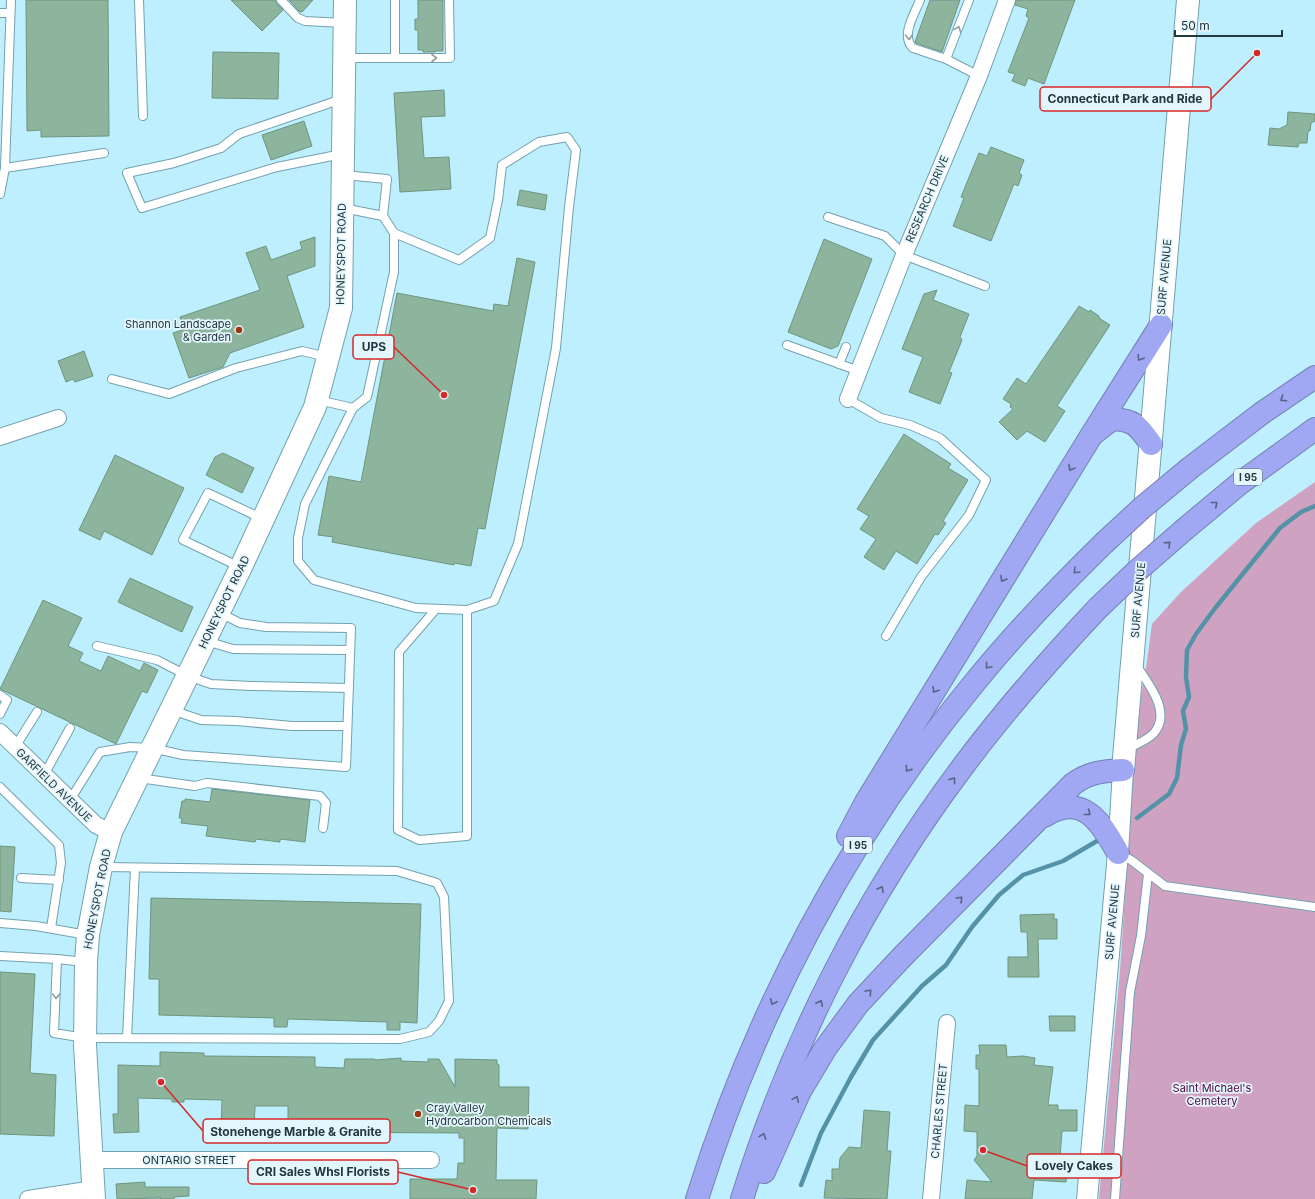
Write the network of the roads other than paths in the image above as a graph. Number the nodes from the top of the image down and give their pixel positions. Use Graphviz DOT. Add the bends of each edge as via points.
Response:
graph roads {
  1 [pos="10,0"];
  2 [pos="139,0"];
  3 [pos="281,0"];
  4 [pos="345,0"];
  5 [pos="395,0"];
  6 [pos="449,0"];
  7 [pos="920,0"];
  8 [pos="969,0"];
  9 [pos="1007,0"];
  10 [pos="1188,0"];
  11 [pos="0,13"];
  12 [pos="10,13"];
  13 [pos="345,23"];
  14 [pos="344,58"];
  15 [pos="395,58"];
  16 [pos="946,59"];
  17 [pos="979,76"];
  18 [pos="344,98"];
  19 [pos="142,116"];
  20 [pos="104,153"];
  21 [pos="343,164"];
  22 [pos="5,168"];
  23 [pos="1,185"];
  24 [pos="0,194"];
  25 [pos="342,208"];
  26 [pos="383,216"];
  27 [pos="828,217"];
  28 [pos="394,233"];
  29 [pos="904,255"];
  30 [pos="985,286"];
  31 [pos="1160,325"];
  32 [pos="787,345"];
  33 [pos="846,347"];
  34 [pos="328,358"];
  35 [pos="839,364"];
  36 [pos="859,371"];
  37 [pos="1315,377"];
  38 [pos="112,379"];
  39 [pos="848,398"];
  40 [pos="317,400"];
  41 [pos="352,408"];
  42 [pos="58,418"];
  43 [pos="1315,429"];
  44 [pos="1091,436"];
  45 [pos="0,437"];
  46 [pos="1151,444"];
  47 [pos="263,519"];
  48 [pos="241,568"];
  49 [pos="436,609"];
  50 [pos="467,610"];
  51 [pos="219,612"];
  52 [pos="886,636"];
  53 [pos="205,641"];
  54 [pos="96,646"];
  55 [pos="350,650"];
  56 [pos="1133,659"];
  57 [pos="188,676"];
  58 [pos="349,688"];
  59 [pos="0,695"];
  60 [pos="172,709"];
  61 [pos="37,712"];
  62 [pos="0,714"];
  63 [pos="347,726"];
  64 [pos="70,728"];
  65 [pos="0,732"];
  66 [pos="15,747"];
  67 [pos="152,748"];
  68 [pos="1124,760"];
  69 [pos="44,775"];
  70 [pos="138,778"];
  71 [pos="0,787"];
  72 [pos="70,800"];
  73 [pos="1040,819"];
  74 [pos="323,828"];
  75 [pos="111,832"];
  76 [pos="1118,853"];
  77 [pos="101,867"];
  78 [pos="135,868"];
  79 [pos="1148,874"];
  80 [pos="21,878"];
  81 [pos="59,880"];
  82 [pos="1315,907"];
  83 [pos="0,923"];
  84 [pos="51,928"];
  85 [pos="88,935"];
  86 [pos="0,956"];
  87 [pos="57,959"];
  88 [pos="86,962"];
  89 [pos="783,979"];
  90 [pos="947,1023"];
  91 [pos="85,1038"];
  92 [pos="127,1038"];
  93 [pos="91,1160"];
  94 [pos="431,1160"];
  95 [pos="94,1194"];
  96 [pos="28,1199"];
  97 [pos="697,1199"];
  98 [pos="742,1199"];
  99 [pos="753,1199"];
  100 [pos="930,1199"];
  101 [pos="1087,1199"];
  102 [pos="1115,1199"];
  1 -- 12 [label="lane"];
  2 -- 19 [label="lane"];
  3 -- 13 [label="lane" via="298,18 305,21"];
  4 -- 13 [label="main road, HONEYSPOT ROAD"];
  5 -- 15 [label="lane"];
  15 -- 6 [label="lane, one-way" via="450,58"];
  7 -- 16 [label="lane, one-way" via="909,29 909,44 913,48"];
  16 -- 8 [label="lane, one-way"];
  9 -- 17 [label="street, RESEARCH DRIVE"];
  10 -- 31 [label="main road, SURF AVENUE"];
  11 -- 12 [label="lane"];
  12 -- 22 [label="lane"];
  13 -- 14 [label="main road, HONEYSPOT ROAD"];
  14 -- 15 [label="lane"];
  14 -- 18 [label="main road, HONEYSPOT ROAD"];
  16 -- 17 [label="lane"];
  17 -- 29 [label="street, RESEARCH DRIVE"];
  18 -- 21 [label="main road, HONEYSPOT ROAD"];
  18 -- 21 [label="lane" via="239,134 221,148 174,163 127,173 142,208 277,167"];
  20 -- 22 [label="lane"];
  21 -- 25 [label="main road, HONEYSPOT ROAD"];
  21 -- 26 [label="lane" via="387,179"];
  22 -- 23 [label="lane"];
  23 -- 24 [label="lane"];
  25 -- 26 [label="lane"];
  25 -- 34 [label="main road, HONEYSPOT ROAD" via="341,308"];
  26 -- 28 [label="lane"];
  27 -- 29 [label="lane" via="885,236"];
  28 -- 41 [label="lane" via="394,272 367,397"];
  28 -- 50 [label="lane" via="459,260 490,238 502,164 539,142 566,138 576,150 556,348 518,544 494,601"];
  29 -- 30 [label="lane"];
  29 -- 36 [label="street, RESEARCH DRIVE"];
  31 -- 44 [label="highway, one-way"];
  31 -- 46 [label="main road, SURF AVENUE"];
  32 -- 35 [label="lane"];
  33 -- 35 [label="lane"];
  34 -- 38 [label="lane" via="302,351 236,368 169,394"];
  34 -- 40 [label="main road, HONEYSPOT ROAD"];
  35 -- 36 [label="lane"];
  36 -- 39 [label="street, RESEARCH DRIVE"];
  37 -- 89 [label="highway, I 95, one-way, bridge" via="1262,413 1143,507 1071,576 1002,650 939,727 881,809 829,892"];
  39 -- 52 [label="lane" via="881,418 910,425 940,438 986,480 969,515 921,577"];
  40 -- 41 [label="lane"];
  40 -- 47 [label="main road, HONEYSPOT ROAD"];
  41 -- 49 [label="lane" via="305,504 298,538 298,561 314,580 416,608"];
  42 -- 45 [label="street"];
  98 -- 43 [label="highway, I 95, one-way, bridge" via="763,1136 803,1038 826,990 911,840 963,765 1029,684 1098,608 1185,529 1240,484"];
  44 -- 46 [label="highway" via="1112,419 1125,420 1138,426"];
  44 -- 89 [label="highway, one-way" via="866,802 843,845"];
  46 -- 56 [label="main road, SURF AVENUE"];
  47 -- 48 [label="main road, HONEYSPOT ROAD"];
  47 -- 48 [label="lane" via="208,494 183,540"];
  48 -- 51 [label="main road, HONEYSPOT ROAD"];
  49 -- 50 [label="lane"];
  49 -- 50 [label="lane" via="399,652 398,830 419,840 467,836"];
  51 -- 53 [label="main road, HONEYSPOT ROAD"];
  51 -- 55 [label="lane" via="240,623 266,627 351,628"];
  53 -- 55 [label="lane" via="233,649"];
  53 -- 57 [label="main road, HONEYSPOT ROAD"];
  54 -- 57 [label="lane" via="157,660"];
  55 -- 58 [label="lane"];
  56 -- 68 [label="main road, SURF AVENUE"];
  56 -- 68 [label="lane" via="1157,700 1160,722 1154,733"];
  57 -- 58 [label="lane" via="211,684"];
  57 -- 60 [label="main road, HONEYSPOT ROAD"];
  58 -- 63 [label="lane"];
  59 -- 62 [label="lane" via="7,700"];
  60 -- 63 [label="lane" via="201,720 292,726"];
  60 -- 67 [label="main road, HONEYSPOT ROAD"];
  61 -- 66 [label="lane"];
  63 -- 67 [label="lane" via="346,767 183,755"];
  64 -- 69 [label="lane"];
  65 -- 66 [label="street, GARFIELD AVENUE"];
  66 -- 69 [label="street, GARFIELD AVENUE"];
  67 -- 70 [label="main road, HONEYSPOT ROAD"];
  67 -- 72 [label="lane" via="130,747 100,752"];
  68 -- 73 [label="highway" via="1103,771 1080,778"];
  68 -- 76 [label="street, SURF AVENUE"];
  69 -- 72 [label="street, GARFIELD AVENUE"];
  70 -- 74 [label="lane" via="195,786 207,783 320,796 326,802"];
  70 -- 75 [label="main road, HONEYSPOT ROAD"];
  71 -- 81 [label="lane" via="59,845"];
  72 -- 75 [label="street, GARFIELD AVENUE" via="96,825"];
  73 -- 76 [label="highway, one-way" via="1050,812 1071,807 1087,811 1103,828"];
  99 -- 73 [label="highway, one-way" via="800,1091 825,1048 858,1004"];
  75 -- 77 [label="main road, HONEYSPOT ROAD"];
  76 -- 79 [label="lane"];
  76 -- 101 [label="street, SURF AVENUE"];
  77 -- 78 [label="lane"];
  77 -- 85 [label="main road, HONEYSPOT ROAD"];
  78 -- 92 [label="lane"];
  78 -- 92 [label="lane" via="397,871 437,883 444,897 449,1001 439,1021 429,1032 400,1039"];
  79 -- 82 [label="lane" via="1165,886"];
  79 -- 102 [label="lane" via="1141,936 1130,992"];
  80 -- 81 [label="lane"];
  81 -- 84 [label="lane"];
  83 -- 84 [label="lane"];
  84 -- 85 [label="lane"];
  85 -- 88 [label="main road, HONEYSPOT ROAD"];
  86 -- 87 [label="lane"];
  87 -- 88 [label="lane"];
  87 -- 91 [label="lane, one-way" via="54,1033"];
  88 -- 91 [label="main road, HONEYSPOT ROAD"];
  89 -- 97 [label="highway, I 95, one-way" via="740,1078"];
  90 -- 100 [label="street, CHARLES STREET"];
  91 -- 92 [label="lane"];
  91 -- 93 [label="main road, HONEYSPOT ROAD"];
  93 -- 94 [label="street, ONTARIO STREET"];
  93 -- 95 [label="main road, HONEYSPOT ROAD"];
  95 -- 96 [label="street"];
}
